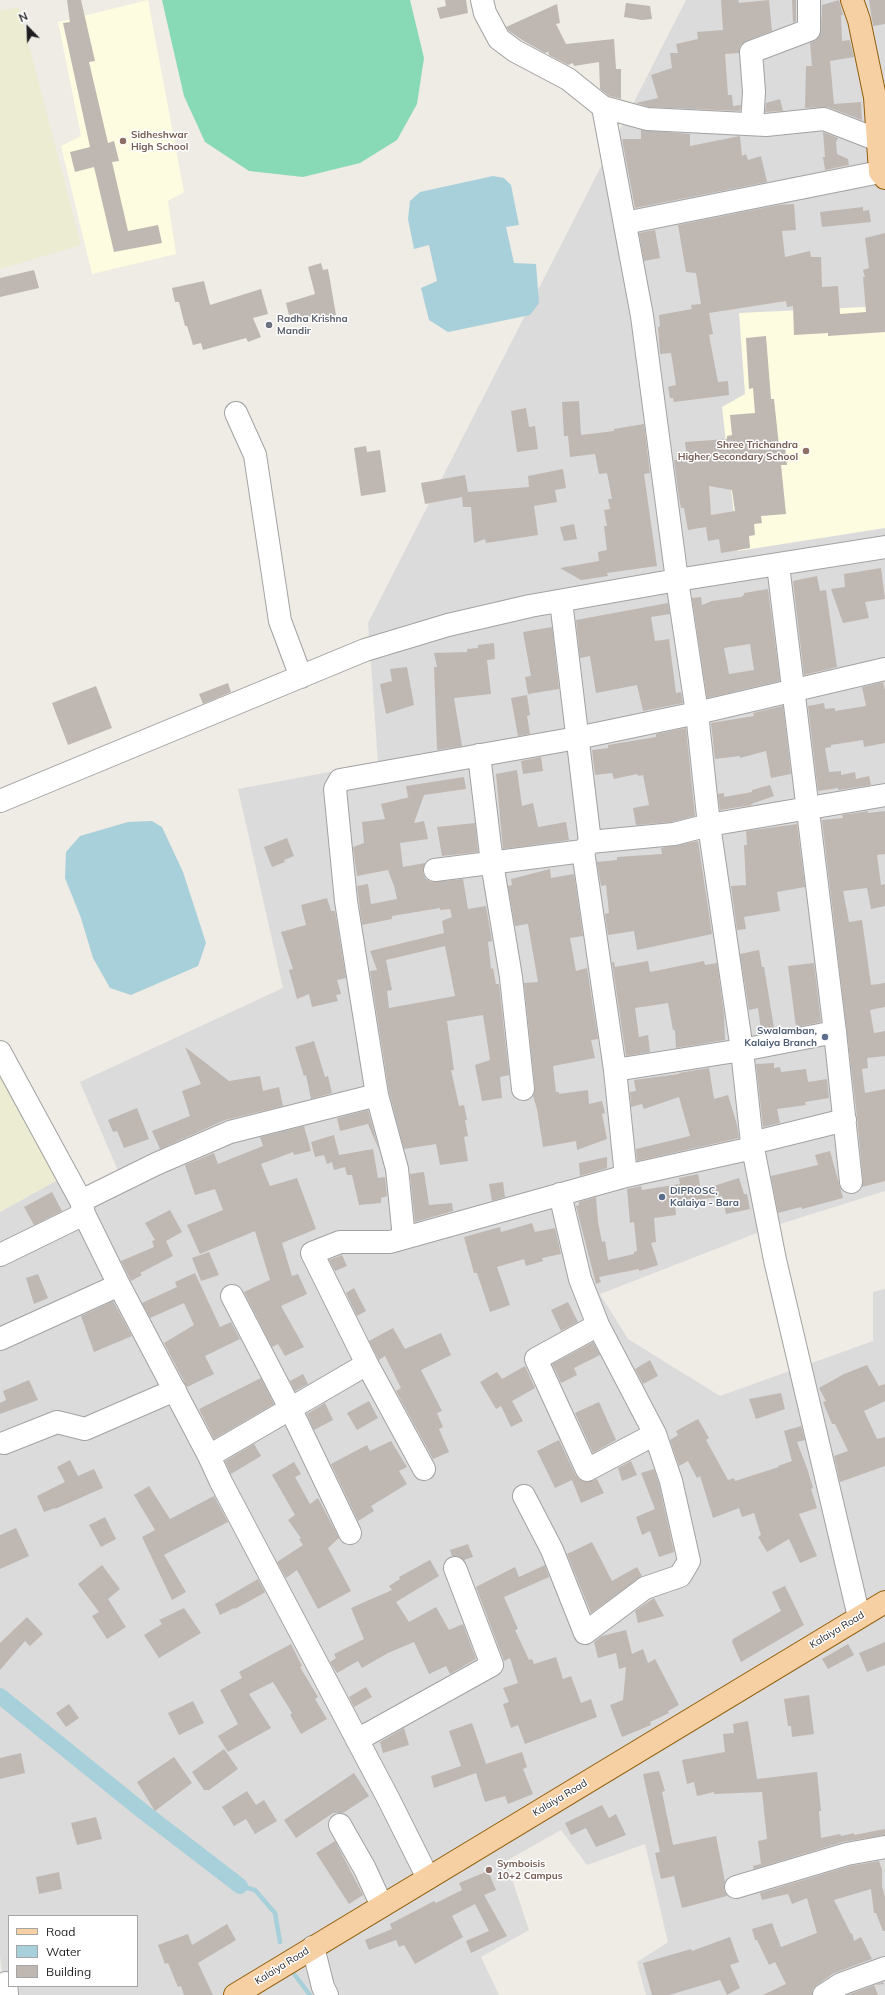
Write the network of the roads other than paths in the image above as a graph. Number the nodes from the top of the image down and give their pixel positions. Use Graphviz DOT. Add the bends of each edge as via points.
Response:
graph roads {
  1 [pos="482,0"];
  2 [pos="809,0"];
  3 [pos="852,0"];
  4 [pos="603,107"];
  5 [pos="752,124"];
  6 [pos="878,140"];
  7 [pos="883,175"];
  8 [pos="624,223"];
  9 [pos="236,413"];
  10 [pos="885,547"];
  11 [pos="778,565"];
  12 [pos="677,580"];
  13 [pos="561,601"];
  14 [pos="885,669"];
  15 [pos="301,677"];
  16 [pos="793,691"];
  17 [pos="697,713"];
  18 [pos="577,738"];
  19 [pos="479,755"];
  20 [pos="885,795"];
  21 [pos="0,800"];
  22 [pos="807,808"];
  23 [pos="710,825"];
  24 [pos="586,846"];
  25 [pos="492,863"];
  26 [pos="435,870"];
  27 [pos="835,1032"];
  28 [pos="742,1050"];
  29 [pos="0,1052"];
  30 [pos="615,1070"];
  31 [pos="523,1089"];
  32 [pos="377,1095"];
  33 [pos="845,1120"];
  34 [pos="753,1145"];
  35 [pos="626,1176"];
  36 [pos="851,1182"];
  37 [pos="560,1194"];
  38 [pos="82,1207"];
  39 [pos="404,1238"];
  40 [pos="0,1255"];
  41 [pos="119,1285"];
  42 [pos="232,1296"];
  43 [pos="598,1324"];
  44 [pos="0,1339"];
  45 [pos="367,1364"];
  46 [pos="175,1390"];
  47 [pos="290,1408"];
  48 [pos="655,1434"];
  49 [pos="4,1443"];
  50 [pos="209,1456"];
  51 [pos="424,1469"];
  52 [pos="524,1496"];
  53 [pos="350,1533"];
  54 [pos="455,1568"];
  55 [pos="885,1602"];
  56 [pos="859,1617"];
  57 [pos="357,1740"];
  58 [pos="340,1825"];
  59 [pos="885,1847"];
  60 [pos="428,1878"];
  61 [pos="736,1887"];
  62 [pos="382,1906"];
  63 [pos="313,1947"];
  64 [pos="885,1968"];
  65 [pos="235,1995"];
  66 [pos="327,1995"];
  67 [pos="824,1995"];
  1 -- 4 [label="street" via="485,13 499,39 514,51 568,79"];
  2 -- 5 [label="street" via="809,30 751,52 754,92"];
  3 -- 6 [label="main road" via="859,20 875,97"];
  4 -- 5 [label="street" via="647,119"];
  4 -- 8 [label="street"];
  5 -- 6 [label="street" via="824,119"];
  6 -- 7 [label="main road"];
  7 -- 8 [label="street"];
  8 -- 12 [label="street" via="642,316"];
  9 -- 15 [label="street" via="255,455 280,621"];
  10 -- 11 [label="street"];
  11 -- 12 [label="street"];
  11 -- 16 [label="street"];
  12 -- 13 [label="street"];
  12 -- 17 [label="street"];
  13 -- 15 [label="street" via="448,626 365,650"];
  13 -- 18 [label="street"];
  14 -- 16 [label="street"];
  15 -- 21 [label="street"];
  16 -- 17 [label="street"];
  16 -- 22 [label="street"];
  17 -- 18 [label="street"];
  17 -- 23 [label="street"];
  18 -- 19 [label="street"];
  18 -- 24 [label="street"];
  19 -- 25 [label="street"];
  19 -- 32 [label="street" via="340,780 335,789 346,902"];
  20 -- 22 [label="street"];
  22 -- 23 [label="street"];
  22 -- 27 [label="street"];
  23 -- 24 [label="street" via="674,834"];
  23 -- 28 [label="street"];
  24 -- 25 [label="street"];
  24 -- 30 [label="street"];
  25 -- 26 [label="street"];
  25 -- 31 [label="street" via="511,977"];
  27 -- 28 [label="street"];
  27 -- 33 [label="street"];
  28 -- 30 [label="street"];
  28 -- 34 [label="street"];
  29 -- 38 [label="street"];
  30 -- 35 [label="street"];
  32 -- 38 [label="street" via="230,1132 156,1164"];
  32 -- 39 [label="street" via="397,1169"];
  33 -- 34 [label="street"];
  33 -- 36 [label="street"];
  34 -- 35 [label="street"];
  34 -- 56 [label="street" via="777,1268"];
  35 -- 37 [label="street"];
  37 -- 39 [label="street"];
  37 -- 43 [label="street" via="580,1279"];
  38 -- 40 [label="street"];
  38 -- 41 [label="street"];
  39 -- 45 [label="street" via="390,1242 340,1242 312,1253"];
  41 -- 44 [label="street"];
  41 -- 46 [label="street"];
  42 -- 47 [label="street"];
  43 -- 48 [label="street"];
  43 -- 48 [label="street" via="536,1359 587,1470"];
  45 -- 47 [label="street"];
  45 -- 51 [label="street"];
  46 -- 49 [label="street" via="85,1430 57,1422"];
  46 -- 50 [label="street"];
  47 -- 50 [label="street"];
  47 -- 53 [label="street"];
  48 -- 52 [label="street" via="671,1481 688,1561 680,1576 646,1588 585,1633 552,1550"];
  50 -- 57 [label="street"];
  54 -- 57 [label="street" via="492,1665"];
  55 -- 56 [label="main road, Kalaiya Road"];
  56 -- 60 [label="main road, Kalaiya Road"];
  57 -- 60 [label="street"];
  58 -- 62 [label="street"];
  59 -- 61 [label="street" via="847,1854"];
  60 -- 62 [label="main road, Kalaiya Road"];
  62 -- 63 [label="main road, Kalaiya Road"];
  63 -- 65 [label="main road, Kalaiya Road"];
  63 -- 66 [label="street"];
  64 -- 67 [label="street" via="841,1984"];
}
